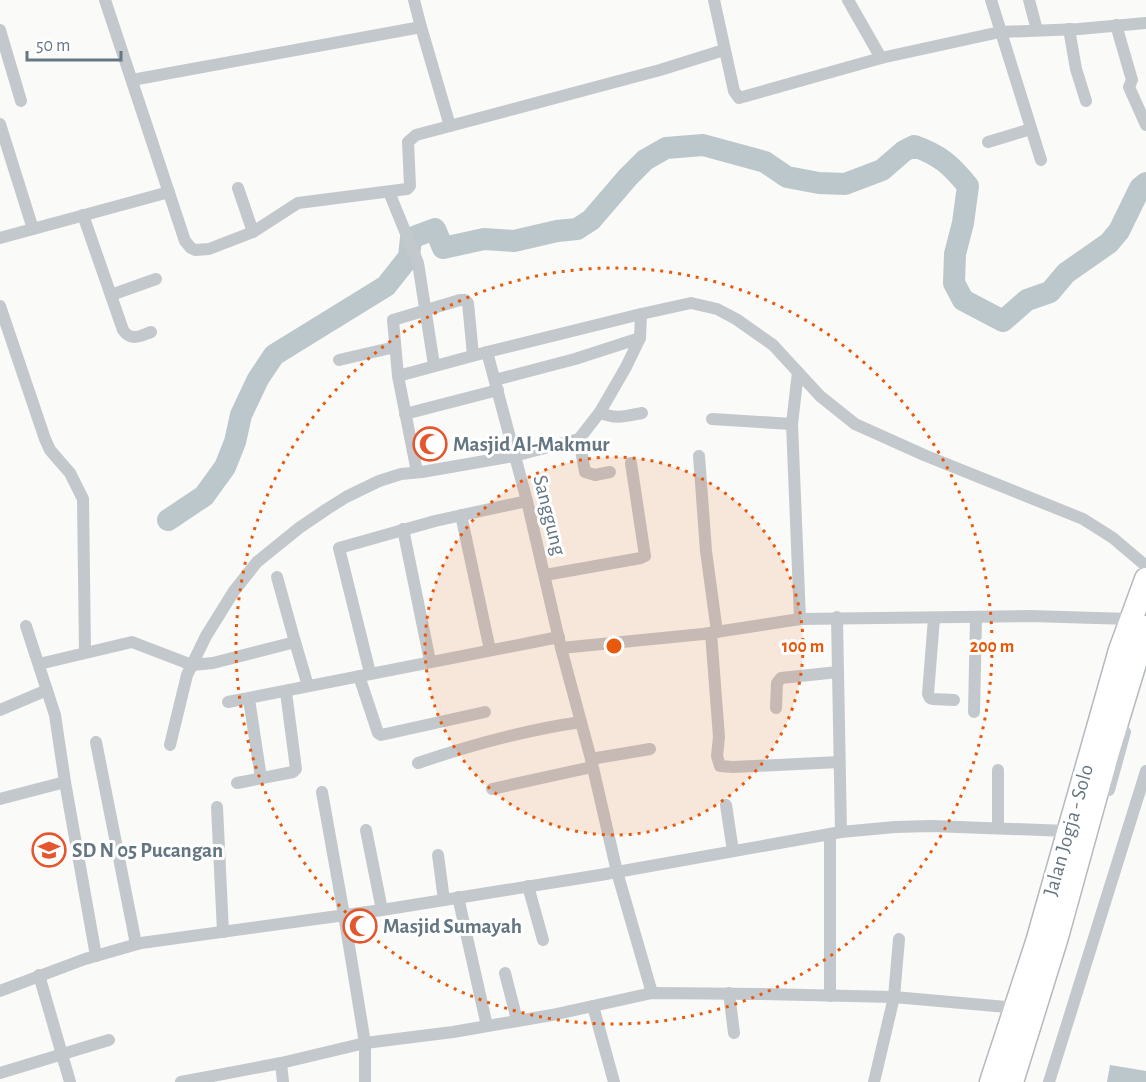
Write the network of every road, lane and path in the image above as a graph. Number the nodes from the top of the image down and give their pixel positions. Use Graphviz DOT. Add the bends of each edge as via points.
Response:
graph roads {
  1 [pos="105,0"];
  2 [pos="414,0"];
  3 [pos="714,0"];
  4 [pos="848,0"];
  5 [pos="991,0"];
  6 [pos="1029,0"];
  7 [pos="1146,23"];
  8 [pos="1116,25"];
  9 [pos="421,27"];
  10 [pos="1069,29"];
  11 [pos="0,30"];
  12 [pos="1037,30"];
  13 [pos="1000,32"];
  14 [pos="724,50"];
  15 [pos="881,58"];
  16 [pos="132,80"];
  17 [pos="21,101"];
  18 [pos="1086,101"];
  19 [pos="1142,108"];
  20 [pos="0,124"];
  21 [pos="1146,125"];
  22 [pos="450,126"];
  23 [pos="1031,129"];
  24 [pos="988,142"];
  25 [pos="1041,160"];
  26 [pos="238,188"];
  27 [pos="169,192"];
  28 [pos="389,192"];
  29 [pos="83,215"];
  30 [pos="33,229"];
  31 [pos="253,232"];
  32 [pos="0,238"];
  33 [pos="156,279"];
  34 [pos="111,296"];
  35 [pos="0,306"];
  36 [pos="424,310"];
  37 [pos="641,314"];
  38 [pos="152,332"];
  39 [pos="640,338"];
  40 [pos="395,347"];
  41 [pos="487,352"];
  42 [pos="473,355"];
  43 [pos="339,360"];
  44 [pos="434,365"];
  45 [pos="798,372"];
  46 [pos="398,376"];
  47 [pos="496,385"];
  48 [pos="600,412"];
  49 [pos="642,413"];
  50 [pos="405,414"];
  51 [pos="712,419"];
  52 [pos="792,424"];
  53 [pos="579,439"];
  54 [pos="514,456"];
  55 [pos="699,456"];
  56 [pos="631,463"];
  57 [pos="417,472"];
  58 [pos="610,472"];
  59 [pos="527,501"];
  60 [pos="461,515"];
  61 [pos="403,529"];
  62 [pos="1146,566"];
  63 [pos="545,575"];
  64 [pos="277,577"];
  65 [pos="1146,579"];
  66 [pos="837,617"];
  67 [pos="934,618"];
  68 [pos="976,618"];
  69 [pos="800,619"];
  70 [pos="26,626"];
  71 [pos="1142,628"];
  72 [pos="714,632"];
  73 [pos="295,642"];
  74 [pos="560,643"];
  75 [pos="490,650"];
  76 [pos="85,652"];
  77 [pos="1146,659"];
  78 [pos="430,661"];
  79 [pos="39,663"];
  80 [pos="192,665"];
  81 [pos="838,672"];
  82 [pos="365,675"];
  83 [pos="308,686"];
  84 [pos="47,690"];
  85 [pos="286,692"];
  86 [pos="249,699"];
  87 [pos="954,700"];
  88 [pos="228,702"];
  89 [pos="776,708"];
  90 [pos="0,710"];
  91 [pos="485,712"];
  92 [pos="974,712"];
  93 [pos="581,722"];
  94 [pos="96,742"];
  95 [pos="170,744"];
  96 [pos="650,749"];
  97 [pos="839,762"];
  98 [pos="418,763"];
  99 [pos="592,763"];
  100 [pos="999,770"];
  101 [pos="1146,771"];
  102 [pos="261,778"];
  103 [pos="65,782"];
  104 [pos="237,783"];
  105 [pos="492,789"];
  106 [pos="322,792"];
  107 [pos="0,799"];
  108 [pos="726,805"];
  109 [pos="217,807"];
  110 [pos="998,828"];
  111 [pos="366,830"];
  112 [pos="1068,831"];
  113 [pos="836,834"];
  114 [pos="733,851"];
  115 [pos="438,855"];
  116 [pos="617,872"];
  117 [pos="528,886"];
  118 [pos="458,897"];
  119 [pos="444,900"];
  120 [pos="382,910"];
  121 [pos="345,915"];
  122 [pos="223,932"];
  123 [pos="899,939"];
  124 [pos="543,940"];
  125 [pos="142,943"];
  126 [pos="96,956"];
  127 [pos="505,973"];
  128 [pos="39,975"];
  129 [pos="0,991"];
  130 [pos="652,993"];
  131 [pos="729,993"];
  132 [pos="830,996"];
  133 [pos="894,997"];
  134 [pos="593,1006"];
  135 [pos="1024,1009"];
  136 [pos="517,1020"];
  137 [pos="487,1026"];
  138 [pos="734,1033"];
  139 [pos="109,1040"];
  140 [pos="365,1044"];
  141 [pos="62,1055"];
  142 [pos="281,1063"];
  143 [pos="0,1073"];
  144 [pos="184,1081"];
  145 [pos="70,1082"];
  146 [pos="283,1082"];
  147 [pos="365,1082"];
  148 [pos="614,1082"];
  149 [pos="874,1082"];
  150 [pos="992,1082"];
  151 [pos="1012,1082"];
  152 [pos="1022,1082"];
  153 [pos="1049,1082"];
  1 -- 16 [label="street"];
  2 -- 9 [label="street"];
  3 -- 14 [label="street"];
  4 -- 15 [label="street"];
  5 -- 13 [label="street"];
  6 -- 12 [label="street"];
  7 -- 8 [label="street"];
  8 -- 10 [label="street"];
  8 -- 19 [label="street" via="1132,80 1129,87"];
  9 -- 16 [label="street"];
  9 -- 22 [label="street"];
  10 -- 12 [label="street"];
  10 -- 18 [label="street"];
  11 -- 17 [label="street"];
  12 -- 13 [label="street"];
  13 -- 15 [label="street"];
  13 -- 23 [label="street"];
  14 -- 15 [label="street" via="734,93 739,98"];
  14 -- 22 [label="street"];
  16 -- 27 [label="street"];
  19 -- 21 [label="street"];
  20 -- 30 [label="street"];
  22 -- 28 [label="street" via="410,139 410,187"];
  23 -- 24 [label="street"];
  23 -- 25 [label="street"];
  26 -- 31 [label="street"];
  27 -- 29 [label="street"];
  27 -- 31 [label="street" via="185,241 191,248 209,249"];
  28 -- 31 [label="street" via="298,203"];
  28 -- 36 [label="street" via="418,263"];
  29 -- 30 [label="street"];
  29 -- 34 [label="street"];
  30 -- 32 [label="street"];
  33 -- 34 [label="street"];
  34 -- 38 [label="street" via="127,336"];
  35 -- 76 [label="street" via="45,439 83,499"];
  36 -- 40 [label="street" via="393,320"];
  36 -- 42 [label="street" via="465,300"];
  36 -- 44 [label="street"];
  37 -- 39 [label="street"];
  37 -- 41 [label="street"];
  37 -- 45 [label="street" via="691,303 717,309 774,345"];
  39 -- 47 [label="street"];
  39 -- 48 [label="street"];
  40 -- 43 [label="street"];
  40 -- 46 [label="street"];
  41 -- 42 [label="street"];
  41 -- 47 [label="street, Sanggung"];
  42 -- 44 [label="street"];
  44 -- 46 [label="street"];
  45 -- 52 [label="street"];
  45 -- 62 [label="street" via="827,403 855,424 1083,519"];
  46 -- 50 [label="street"];
  47 -- 50 [label="street"];
  47 -- 54 [label="street, Sanggung"];
  48 -- 49 [label="street" via="615,418"];
  48 -- 53 [label="street"];
  50 -- 57 [label="street"];
  51 -- 52 [label="street"];
  52 -- 69 [label="street"];
  53 -- 54 [label="street"];
  53 -- 58 [label="street" via="585,472 595,476"];
  54 -- 57 [label="street"];
  54 -- 59 [label="street, Sanggung"];
  55 -- 72 [label="street"];
  56 -- 63 [label="street" via="645,556"];
  57 -- 80 [label="street" via="379,481 346,497 257,562 234,591"];
  59 -- 60 [label="street"];
  59 -- 63 [label="street, Sanggung"];
  60 -- 61 [label="street"];
  60 -- 75 [label="street"];
  61 -- 78 [label="street"];
  61 -- 82 [label="street" via="339,548"];
  63 -- 74 [label="street, Sanggung"];
  64 -- 73 [label="street"];
  65 -- 71 [label="highway, Jalan Jogja - Solo"];
  66 -- 67 [label="street"];
  66 -- 69 [label="street"];
  66 -- 81 [label="street"];
  67 -- 68 [label="street"];
  67 -- 87 [label="street" via="928,694 933,699"];
  68 -- 71 [label="street" via="1030,616"];
  68 -- 92 [label="street"];
  69 -- 72 [label="street"];
  70 -- 79 [label="street"];
  71 -- 112 [label="highway, Jalan Jogja - Solo"];
  71 -- 135 [label="highway, Jalan Jogja - Solo" via="1108,752"];
  72 -- 74 [label="street"];
  72 -- 97 [label="street" via="720,766"];
  73 -- 80 [label="street"];
  73 -- 83 [label="street"];
  74 -- 75 [label="street"];
  74 -- 93 [label="street, Sanggung"];
  75 -- 78 [label="street"];
  76 -- 79 [label="street"];
  76 -- 80 [label="street" via="132,642"];
  77 -- 152 [label="street"];
  78 -- 82 [label="street"];
  79 -- 84 [label="street"];
  80 -- 95 [label="street"];
  81 -- 89 [label="street" via="781,678 777,683"];
  81 -- 97 [label="street"];
  82 -- 83 [label="street"];
  82 -- 91 [label="street" via="381,735"];
  83 -- 85 [label="street"];
  84 -- 90 [label="street"];
  84 -- 103 [label="street" via="55,715"];
  85 -- 86 [label="street"];
  85 -- 102 [label="street" via="296,768"];
  86 -- 88 [label="street"];
  86 -- 102 [label="street"];
  93 -- 98 [label="street" via="469,746"];
  93 -- 99 [label="street, Sanggung"];
  94 -- 125 [label="street"];
  96 -- 99 [label="street"];
  97 -- 113 [label="street"];
  99 -- 105 [label="street"];
  99 -- 116 [label="street, Sanggung"];
  100 -- 110 [label="street"];
  101 -- 153 [label="street"];
  102 -- 104 [label="street"];
  103 -- 107 [label="street"];
  103 -- 126 [label="street"];
  106 -- 121 [label="street"];
  108 -- 114 [label="street"];
  109 -- 122 [label="street"];
  110 -- 112 [label="street"];
  110 -- 113 [label="street" via="895,827"];
  111 -- 120 [label="street"];
  112 -- 135 [label="highway, Jalan Jogja - Solo" via="1037,942"];
  113 -- 114 [label="street"];
  113 -- 132 [label="street"];
  114 -- 116 [label="street"];
  115 -- 119 [label="street"];
  116 -- 117 [label="street"];
  116 -- 130 [label="street, Sanggung"];
  117 -- 118 [label="street"];
  117 -- 124 [label="street"];
  118 -- 119 [label="street"];
  118 -- 137 [label="street"];
  119 -- 120 [label="street"];
  120 -- 121 [label="street"];
  121 -- 122 [label="street"];
  121 -- 140 [label="street"];
  122 -- 125 [label="street"];
  123 -- 133 [label="street"];
  125 -- 126 [label="street"];
  126 -- 128 [label="street"];
  127 -- 136 [label="street"];
  128 -- 129 [label="street"];
  128 -- 141 [label="street"];
  130 -- 131 [label="street"];
  130 -- 134 [label="street"];
  131 -- 132 [label="street"];
  131 -- 138 [label="street"];
  132 -- 133 [label="street"];
  133 -- 135 [label="street"];
  133 -- 149 [label="street"];
  134 -- 136 [label="street"];
  134 -- 148 [label="street"];
  135 -- 150 [label="highway, Jalan Jogja - Solo"];
  135 -- 151 [label="highway, Jalan Jogja - Solo"];
  136 -- 137 [label="street"];
  137 -- 140 [label="street"];
  139 -- 141 [label="street"];
  140 -- 142 [label="street"];
  140 -- 147 [label="street"];
  141 -- 143 [label="street"];
  141 -- 145 [label="street"];
  142 -- 144 [label="street"];
  142 -- 146 [label="street"];
}
